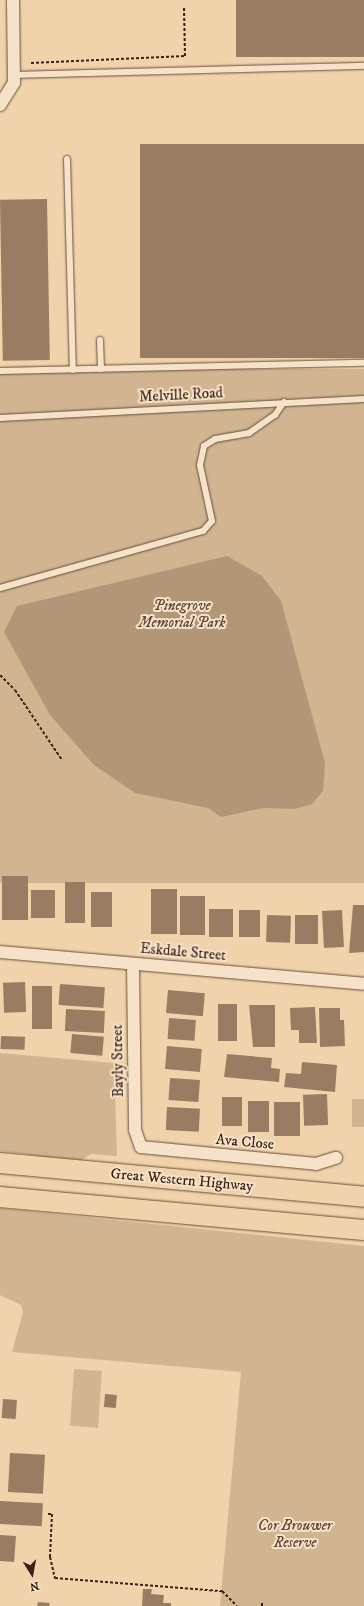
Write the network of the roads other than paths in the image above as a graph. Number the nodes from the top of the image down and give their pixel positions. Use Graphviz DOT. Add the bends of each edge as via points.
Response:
graph roads {
  1 [pos="13,0"];
  2 [pos="364,66"];
  3 [pos="15,74"];
  4 [pos="0,105"];
  5 [pos="67,159"];
  6 [pos="100,340"];
  7 [pos="364,363"];
  8 [pos="101,369"];
  9 [pos="72,370"];
  10 [pos="0,372"];
  11 [pos="364,399"];
  12 [pos="284,402"];
  13 [pos="0,418"];
  14 [pos="0,588"];
  15 [pos="0,952"];
  16 [pos="133,964"];
  17 [pos="364,984"];
  18 [pos="150,1150"];
  19 [pos="336,1158"];
  20 [pos="0,1162"];
  21 [pos="0,1197"];
  22 [pos="364,1197"];
  23 [pos="364,1230"];
  1 -- 3 [label="street"];
  2 -- 3 [label="lane"];
  3 -- 4 [label="street" via="12,90"];
  5 -- 9 [label="lane"];
  6 -- 8 [label="lane"];
  7 -- 8 [label="lane"];
  8 -- 9 [label="lane"];
  9 -- 10 [label="lane"];
  11 -- 12 [label="lane, Melville Road"];
  12 -- 13 [label="lane, Melville Road"];
  12 -- 14 [label="lane" via="275,415 255,430 204,446 200,465 212,521 203,531"];
  15 -- 16 [label="street, Eskdale Street"];
  16 -- 17 [label="street, Eskdale Street"];
  16 -- 18 [label="street, Bayly Street" via="136,1141"];
  18 -- 19 [label="street, Ava Close" via="316,1164"];
  20 -- 22 [label="highway, Great Western Highway"];
  21 -- 23 [label="highway"];
}
